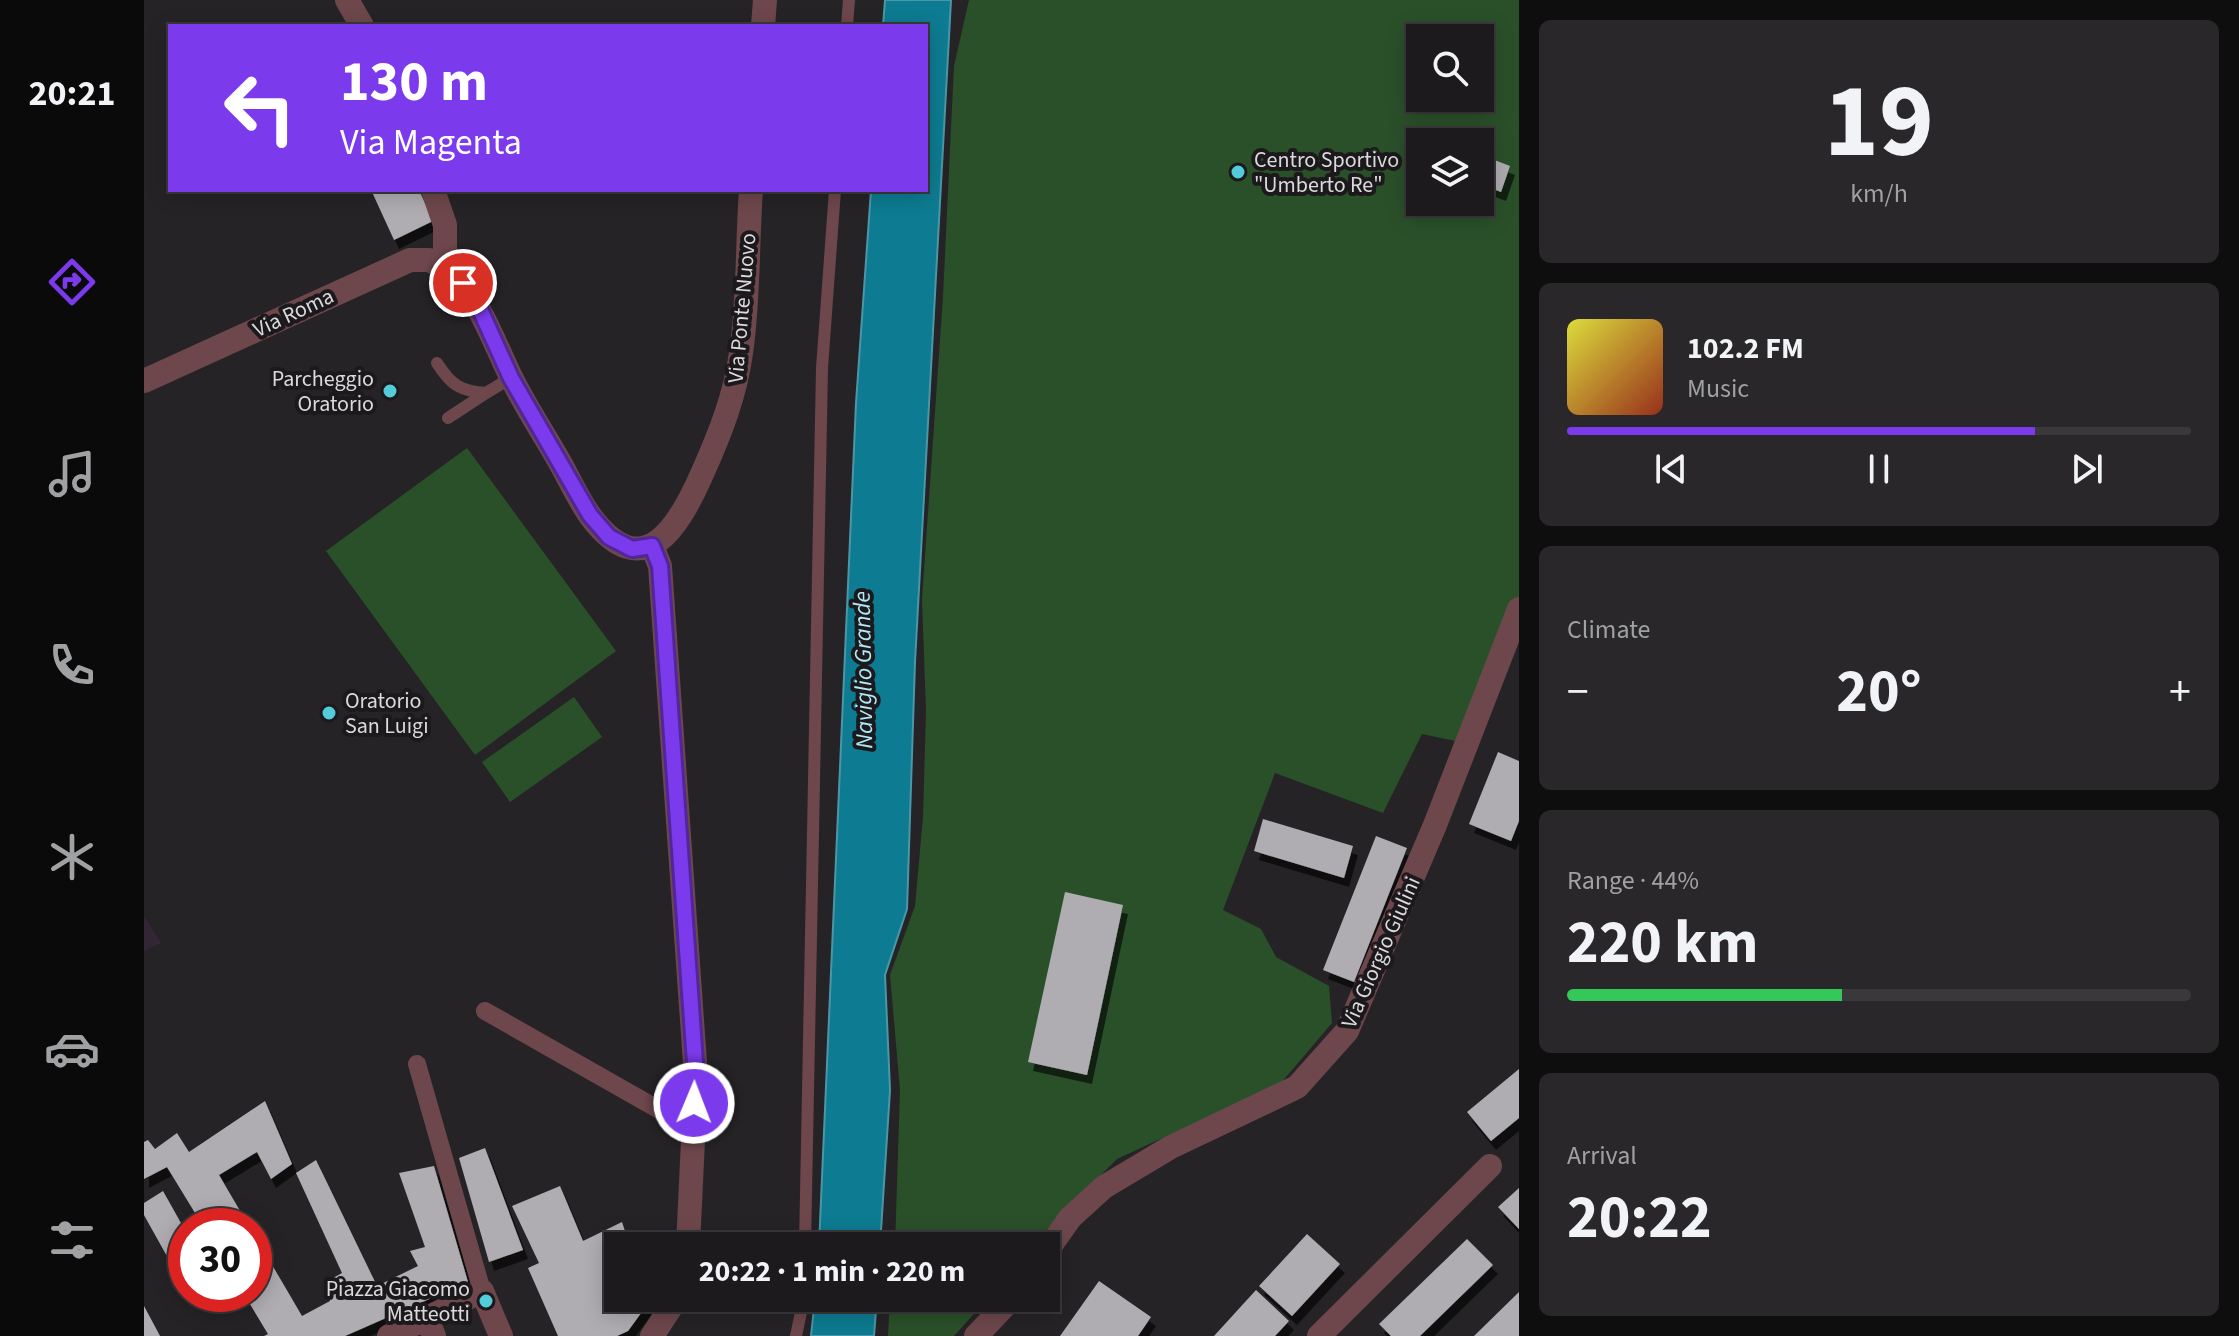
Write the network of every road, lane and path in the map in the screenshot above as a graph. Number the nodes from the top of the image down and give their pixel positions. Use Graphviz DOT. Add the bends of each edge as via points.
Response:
graph roads {
  1 [pos="347,0"];
  2 [pos="765,0"];
  3 [pos="849,0"];
  4 [pos="361,24"];
  5 [pos="763,24"];
  6 [pos="847,24"];
  7 [pos="434,192"];
  8 [pos="751,192"];
  9 [pos="835,192"];
  10 [pos="445,268"];
  11 [pos="437,363"];
  12 [pos="511,378"];
  13 [pos="144,381"];
  14 [pos="486,393"];
  15 [pos="448,418"];
  16 [pos="652,546"];
  17 [pos="1519,609"];
  18 [pos="485,1011"];
  19 [pos="417,1064"];
  20 [pos="693,1129"];
  21 [pos="1490,1166"];
  22 [pos="689,1232"];
  23 [pos="805,1232"];
  24 [pos="1060,1232"];
  25 [pos="482,1291"];
  26 [pos="668,1312"];
  27 [pos="801,1312"];
  28 [pos="999,1312"];
  29 [pos="431,1327"];
  30 [pos="1328,1333"];
  31 [pos="389,1336"];
  32 [pos="501,1336"];
  33 [pos="652,1336"];
  34 [pos="796,1336"];
  35 [pos="976,1336"];
  1 -- 4 [label="street"];
  2 -- 5 [label="street"];
  3 -- 6 [label="lane"];
  7 -- 10 [label="street" via="445,225"];
  8 -- 16 [label="street, Via Ponte Nuovo" via="735,388 683,516"];
  9 -- 23 [label="lane" via="822,368"];
  10 -- 12 [label="street" via="478,305"];
  10 -- 13 [label="street, Via Roma" via="429,260 410,260"];
  11 -- 14 [label="lane" via="458,389"];
  12 -- 14 [label="lane"];
  12 -- 16 [label="street" via="590,515 609,537 632,549"];
  14 -- 15 [label="lane"];
  16 -- 20 [label="street" via="660,566 695,1062"];
  17 -- 24 [label="street, Via Giorgio Giulini" via="1347,1031 1297,1087 1171,1147 1104,1187"];
  18 -- 20 [label="street"];
  19 -- 25 [label="street"];
  20 -- 22 [label="street"];
  21 -- 30 [label="street"];
  25 -- 29 [label="street"];
  25 -- 32 [label="street"];
  26 -- 33 [label="street"];
  27 -- 34 [label="lane"];
  28 -- 35 [label="street"];
  29 -- 31 [label="street"];
}
